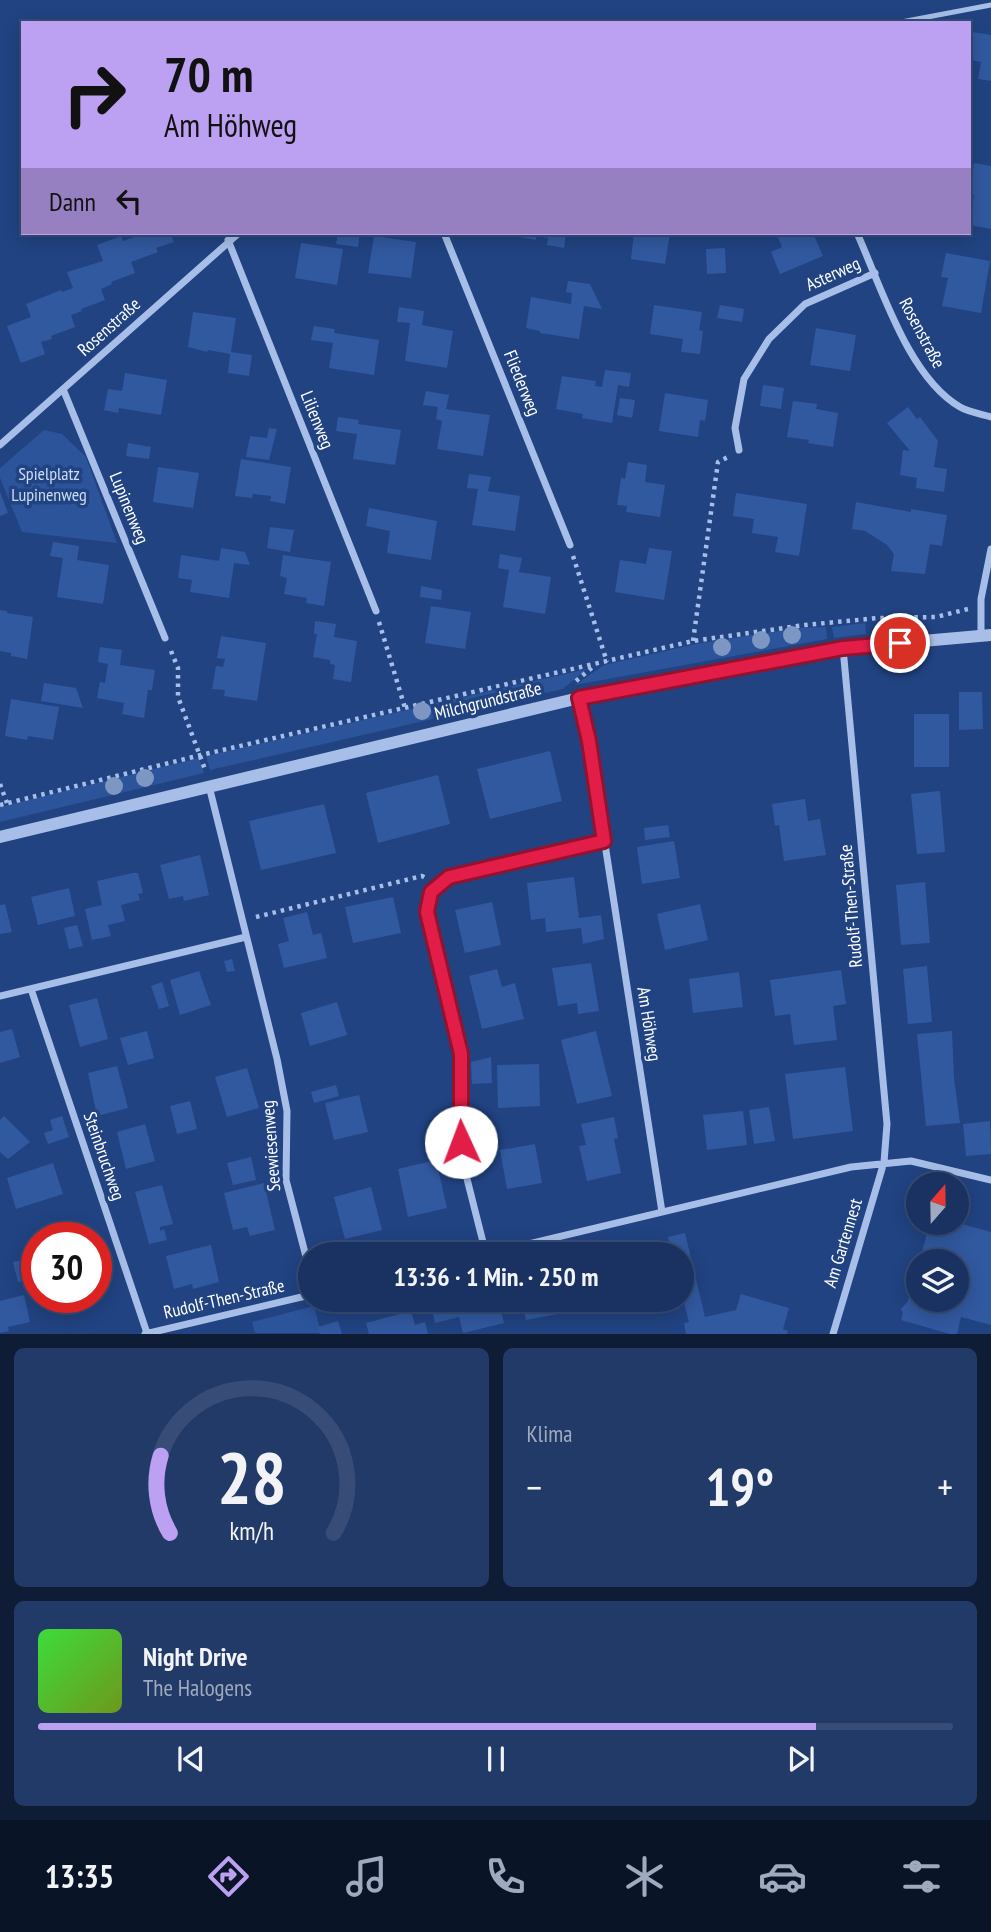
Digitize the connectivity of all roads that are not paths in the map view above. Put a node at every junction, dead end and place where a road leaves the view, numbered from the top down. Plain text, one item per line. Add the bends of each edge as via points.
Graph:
1 (991, 5) edge
2 (907, 21) edge
3 (236, 235) edge
4 (445, 235) edge
5 (858, 235) edge
6 (228, 240) junction
7 (875, 273) junction
8 (63, 390) junction
9 (991, 417) edge
10 (0, 445) edge
11 (738, 450) road end
12 (570, 545) road end
13 (991, 549) edge
14 (376, 611) road end
15 (986, 636) edge
16 (165, 638) road end
17 (843, 648) junction
18 (579, 698) junction
19 (209, 786) junction
20 (0, 837) edge
21 (604, 841) junction
22 (246, 937) junction
23 (31, 989) junction
24 (0, 996) edge
25 (884, 1162) junction
26 (991, 1180) edge
27 (662, 1212) junction
28 (302, 1242) edge
29 (481, 1242) edge
30 (535, 1242) edge
31 (298, 1298) edge
32 (146, 1333) edge
33 (833, 1334) edge

1 - 2 lane
3 - 6 street, Rosenstraße
4 - 12 street, Fliederweg
5 - 7 street, Rosenstraße
6 - 8 street, Rosenstraße
6 - 14 street, Lilienweg
7 - 9 street, Rosenstraße via 904,341 927,379 961,408
7 - 11 street, Asterweg via 805,304 769,339 744,379 735,428
8 - 10 street, Rosenstraße
8 - 16 street, Lupinenweg
13 - 15 street via 981,606
15 - 17 street, Milchgrundstraße
17 - 18 street, Milchgrundstraße
17 - 25 street, Rudolf-Then-Straße via 887,1124
18 - 19 street, Milchgrundstraße
18 - 21 street, Am Höhweg
19 - 20 street, Milchgrundstraße
19 - 22 street, Seewiesenweg
21 - 27 street, Am Höhweg
21 - 29 street via 449,877 431,892 427,912 461,1054 463,1163
22 - 23 street
22 - 28 street, Seewiesenweg via 287,1111 286,1181
23 - 24 street
23 - 32 street, Steinbruchweg
25 - 26 street via 911,1161
25 - 27 street
25 - 33 street, Am Gartennest
27 - 30 street
31 - 32 street, Rudolf-Then-Straße

